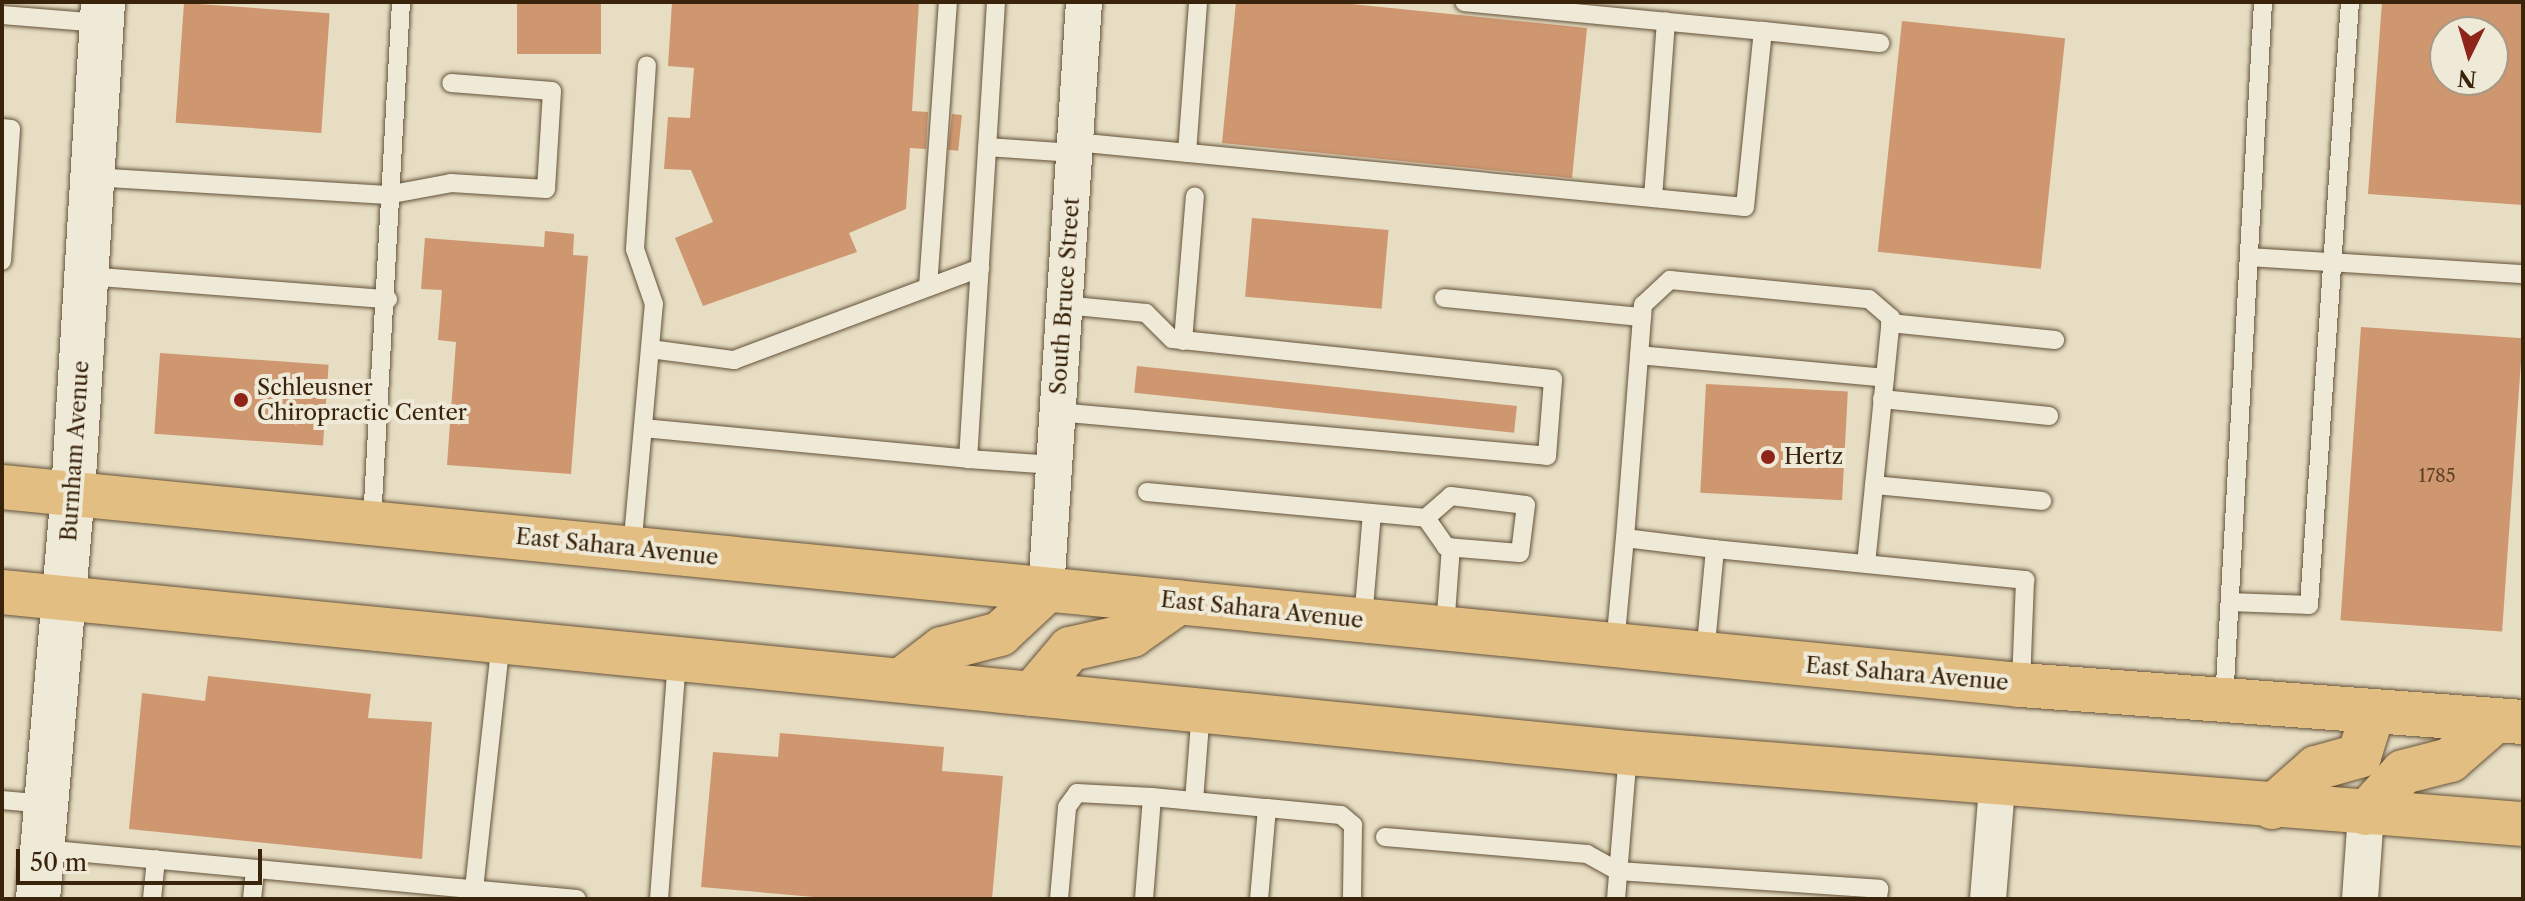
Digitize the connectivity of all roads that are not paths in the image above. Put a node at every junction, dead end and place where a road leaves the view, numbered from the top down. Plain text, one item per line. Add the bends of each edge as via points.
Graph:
1 (401, 2) edge
2 (948, 2) edge
3 (996, 2) edge
4 (1084, 2) edge
5 (1198, 2) edge
6 (1464, 2) edge
7 (2263, 2) edge
8 (2350, 2) edge
9 (24, 10) edge
10 (102, 13) edge
11 (2, 15) edge
12 (1666, 21) junction
13 (1763, 31) junction
14 (1880, 43) dead end
15 (647, 65) dead end
16 (451, 83) dead end
17 (2, 128) edge
18 (987, 147) junction
19 (1075, 148) junction
20 (1187, 153) junction
21 (92, 177) junction
22 (387, 195) junction
23 (1195, 196) dead end
24 (1653, 198) junction
25 (2249, 257) junction
26 (2, 261) edge
27 (2332, 263) junction
28 (980, 268) junction
29 (2523, 274) edge
30 (86, 276) junction
31 (928, 287) junction
32 (1444, 298) dead end
33 (388, 299) junction
34 (1065, 305) junction
35 (1642, 317) junction
36 (1890, 323) junction
37 (2055, 340) dead end
38 (1183, 341) junction
39 (650, 349) junction
40 (1639, 355) junction
41 (1885, 378) junction
42 (1882, 399) junction
43 (1057, 412) junction
44 (2049, 416) dead end
45 (643, 428) junction
46 (968, 459) junction
47 (1054, 465) junction
48 (1874, 485) junction
49 (2, 487) edge
50 (1147, 492) dead end
51 (73, 493) junction
52 (2042, 501) dead end
53 (1372, 513) junction
54 (1426, 518) junction
55 (372, 521) junction
56 (1625, 538) junction
57 (1451, 547) junction
58 (632, 549) junction
59 (1715, 549) junction
60 (1866, 564) junction
61 (1046, 591) junction
62 (2, 592) edge
63 (65, 597) junction
64 (1179, 602) junction
65 (2231, 602) junction
66 (1363, 620) junction
67 (1445, 629) junction
68 (501, 640) junction
69 (1615, 645) junction
70 (1705, 655) junction
71 (677, 658) junction
72 (903, 679) junction
73 (2021, 685) junction
74 (1032, 694) junction
75 (2224, 702) junction
76 (1201, 710) junction
77 (2373, 712) junction
78 (2509, 722) edge
79 (1628, 753) junction
80 (1997, 786) junction
81 (1152, 797) junction
82 (2, 800) edge
83 (1194, 801) junction
84 (46, 804) junction
85 (2272, 807) junction
86 (1267, 808) junction
87 (2366, 813) junction
88 (2523, 824) edge
89 (1385, 837) dead end
90 (43, 849) junction
91 (156, 859) junction
92 (255, 869) junction
93 (1618, 871) junction
94 (474, 889) junction
95 (38, 899) edge
96 (152, 899) edge
97 (252, 899) edge
98 (577, 899) edge
99 (659, 899) edge
100 (1059, 899) edge
101 (1144, 899) edge
102 (1259, 899) edge
103 (1352, 899) edge
104 (1616, 899) edge
105 (1878, 899) edge
106 (1988, 899) edge
107 (2360, 899) edge

1 - 22 lane
2 - 31 lane
3 - 18 lane
4 - 19 street, South Bruce Street
5 - 20 lane
6 - 12 lane
7 - 25 lane
8 - 27 lane
9 - 10 lane
9 - 11 lane
10 - 21 street, Burnham Avenue
12 - 13 lane
12 - 24 lane
13 - 14 lane
13 - 24 lane via 1745,207
15 - 39 lane via 635,249 654,304
16 - 22 lane via 552,91 546,189 451,183
17 - 26 lane via 11,129
18 - 19 lane
18 - 28 lane
19 - 20 lane
19 - 34 street, South Bruce Street
20 - 24 lane
21 - 22 lane
21 - 30 street, Burnham Avenue
22 - 33 lane
23 - 38 lane
25 - 27 lane
25 - 65 lane
27 - 29 lane
27 - 65 lane via 2309,605
28 - 31 lane
28 - 46 lane
30 - 33 lane
30 - 51 street, Burnham Avenue
31 - 39 lane via 734,360
32 - 35 lane
33 - 55 lane
34 - 38 lane via 1146,313
34 - 43 street, South Bruce Street
35 - 36 lane via 1643,305 1670,280 1869,299
35 - 40 lane
36 - 37 lane
36 - 41 lane
38 - 43 lane via 1553,379 1547,456
39 - 45 lane
40 - 41 lane
40 - 56 lane
41 - 42 lane
42 - 44 lane
42 - 48 lane
43 - 47 street, South Bruce Street
45 - 46 lane
45 - 58 lane
46 - 47 lane
47 - 61 street, South Bruce Street
48 - 52 lane
48 - 60 lane
49 - 51 main road, East Sahara Avenue
50 - 53 lane
51 - 55 main road, East Sahara Avenue
51 - 63 street, Burnham Avenue
53 - 54 lane
53 - 66 lane
54 - 57 lane
54 - 57 lane via 1451,496 1526,505 1520,553
55 - 58 main road, East Sahara Avenue
56 - 59 lane
56 - 69 lane
57 - 67 lane
58 - 61 main road, East Sahara Avenue
59 - 60 lane
59 - 70 lane
60 - 73 lane via 2025,580
61 - 64 main road, East Sahara Avenue
61 - 72 main road via 1000,634 942,649
62 - 63 main road
63 - 68 main road
63 - 84 street, Burnham Avenue
64 - 66 main road, East Sahara Avenue
64 - 74 main road via 1132,635 1070,649
65 - 75 lane
66 - 67 main road, East Sahara Avenue
67 - 69 main road, East Sahara Avenue
68 - 71 main road
68 - 94 lane
69 - 70 main road, East Sahara Avenue
70 - 73 main road, East Sahara Avenue
71 - 72 main road
71 - 99 lane
72 - 74 main road
73 - 75 main road, East Sahara Avenue
74 - 76 main road
75 - 77 main road, East Sahara Avenue
76 - 79 main road
76 - 83 lane
77 - 78 main road, East Sahara Avenue
77 - 85 main road via 2359,756 2316,768
78 - 87 main road via 2450,760 2403,772
79 - 80 main road
79 - 93 lane
80 - 85 main road
80 - 106 street
81 - 83 lane
81 - 100 lane via 1077,793 1067,807
81 - 101 lane
82 - 84 lane
83 - 86 lane
84 - 90 street, Burnham Avenue
85 - 87 main road
86 - 102 lane
86 - 103 lane via 1341,815 1353,825
87 - 88 main road
87 - 107 street
89 - 93 lane via 1587,854
90 - 91 lane
90 - 95 street, Burnham Avenue
91 - 92 lane
91 - 96 lane
92 - 94 lane
92 - 97 lane
93 - 104 lane
93 - 105 lane via 1879,889
94 - 98 lane

